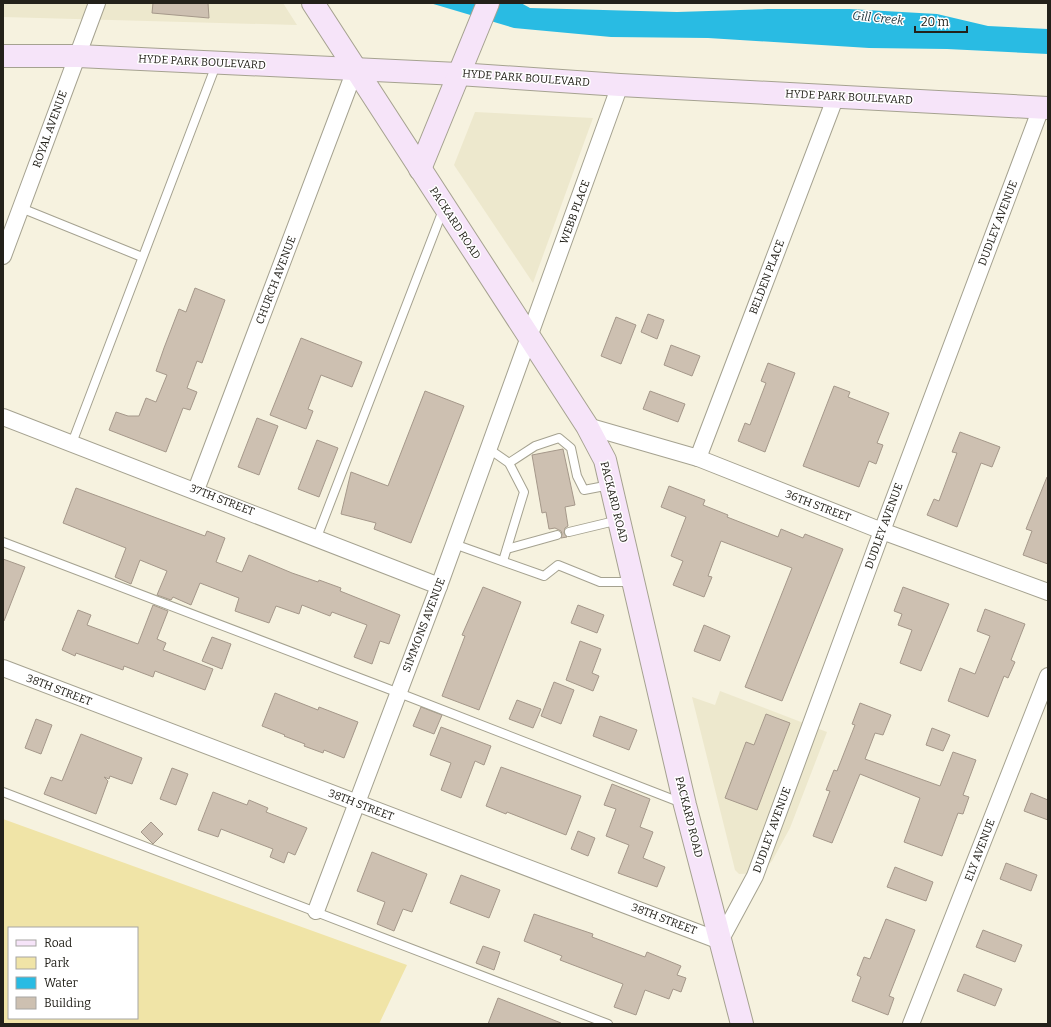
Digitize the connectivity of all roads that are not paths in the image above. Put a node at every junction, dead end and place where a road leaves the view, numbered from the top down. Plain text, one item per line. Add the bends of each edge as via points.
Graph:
1 (97, 3) edge
2 (313, 3) edge
3 (488, 3) edge
4 (3, 56) edge
5 (78, 56) junction
6 (216, 63) junction
7 (355, 70) junction
8 (458, 74) junction
9 (620, 85) junction
10 (836, 96) junction
11 (1045, 108) edge
12 (420, 169) junction
13 (444, 207) junction
14 (21, 208) junction
15 (3, 256) edge
16 (142, 257) junction
17 (530, 339) junction
18 (3, 417) edge
19 (587, 426) junction
20 (72, 443) junction
21 (489, 449) junction
22 (698, 458) junction
23 (509, 463) junction
24 (611, 485) junction
25 (196, 490) junction
26 (619, 520) junction
27 (882, 531) junction
28 (569, 532) dead end
29 (557, 536) dead end
30 (317, 538) junction
31 (3, 542) edge
32 (454, 544) junction
33 (507, 549) junction
34 (503, 561) junction
35 (633, 582) junction
36 (439, 586) junction
37 (1048, 592) edge
38 (3, 668) edge
39 (1048, 676) edge
40 (398, 693) junction
41 (3, 792) edge
42 (357, 804) junction
43 (685, 805) junction
44 (316, 911) junction
45 (720, 940) junction
46 (608, 1024) edge
47 (742, 1024) edge
48 (911, 1024) edge

1 - 5 street, ROYAL AVENUE
2 - 7 street, PACKARD ROAD
3 - 8 street
4 - 5 street, HYDE PARK BOULEVARD
5 - 6 street, HYDE PARK BOULEVARD
5 - 14 street, ROYAL AVENUE
6 - 7 street, HYDE PARK BOULEVARD
6 - 16 lane
7 - 8 street, HYDE PARK BOULEVARD
7 - 12 street, PACKARD ROAD
7 - 25 street, CHURCH AVENUE
8 - 9 street, HYDE PARK BOULEVARD
8 - 12 street
9 - 10 street, HYDE PARK BOULEVARD
9 - 17 street, WEBB PLACE
10 - 11 street, HYDE PARK BOULEVARD
10 - 22 street, BELDEN PLACE
11 - 27 street, DUDLEY AVENUE
12 - 13 street, PACKARD ROAD
13 - 17 street, PACKARD ROAD
13 - 30 lane
14 - 15 street, ROYAL AVENUE
14 - 16 lane
16 - 20 lane
17 - 19 street, PACKARD ROAD
17 - 21 street, SIMMONS AVENUE
18 - 20 street, 37TH STREET
19 - 22 street, 36TH STREET
19 - 24 street, PACKARD ROAD via 605,460
20 - 25 street, 37TH STREET
21 - 23 lane
21 - 32 street, SIMMONS AVENUE
22 - 27 street, 36TH STREET
23 - 24 lane via 535,446 560,438 571,448 577,476 584,490
23 - 33 lane via 524,492
24 - 26 street, PACKARD ROAD
25 - 30 street, 37TH STREET
26 - 28 lane
26 - 35 street, PACKARD ROAD
27 - 37 street, 36TH STREET
27 - 45 street, DUDLEY AVENUE via 755,876
29 - 33 lane
30 - 36 street, 37TH STREET
31 - 40 lane
32 - 34 lane
32 - 36 street, SIMMONS AVENUE
33 - 34 lane
34 - 35 lane via 544,576 558,565 600,582
35 - 43 street, PACKARD ROAD
36 - 40 street, SIMMONS AVENUE
38 - 42 street, 38TH STREET
39 - 48 street, ELY AVENUE
40 - 42 street, SIMMONS AVENUE
40 - 43 lane
41 - 44 lane
42 - 44 street, SIMMONS AVENUE
42 - 45 street, 38TH STREET
43 - 45 street, PACKARD ROAD
44 - 46 lane
45 - 47 street, PACKARD ROAD

